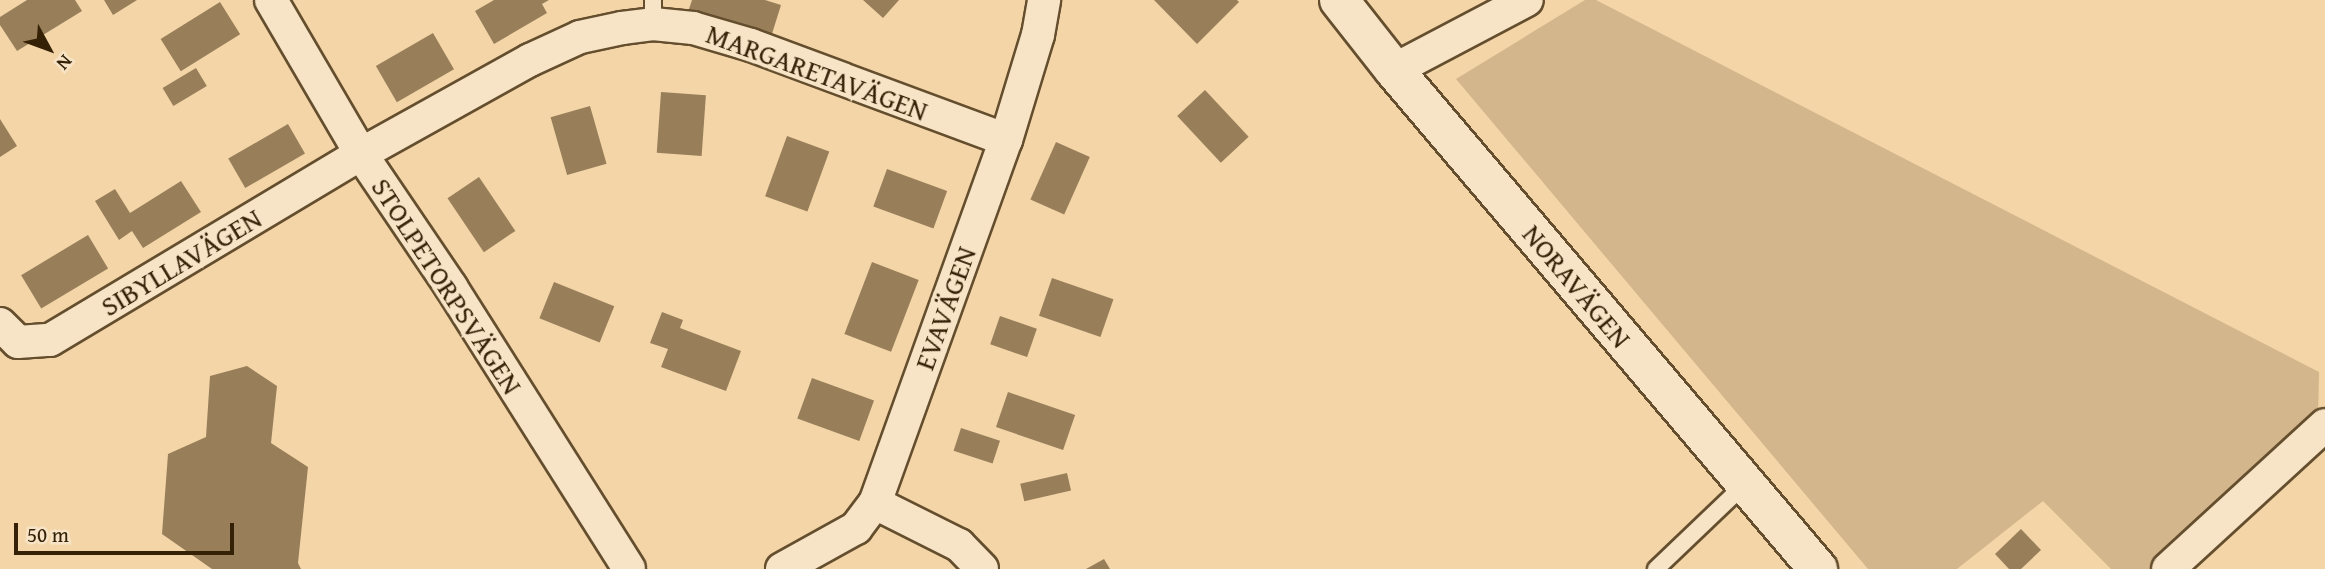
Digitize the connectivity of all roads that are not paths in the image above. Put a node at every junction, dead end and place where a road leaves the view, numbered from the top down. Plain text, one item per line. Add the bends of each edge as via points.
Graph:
1 (271, 0) edge
2 (1044, 0) edge
3 (1339, 0) edge
4 (1527, 0) edge
5 (653, 12) edge
6 (1394, 70) junction
7 (1006, 140) junction
8 (360, 154) junction
9 (0, 324) edge
10 (2325, 425) edge
11 (1744, 485) junction
12 (875, 503) junction
13 (629, 569) edge
14 (782, 569) edge
15 (982, 569) edge
16 (1656, 569) edge
17 (1818, 569) edge
18 (2168, 569) edge

1 - 8 street, STOLPETORPSVÄGEN
2 - 7 street, EVAVÄGEN
3 - 6 street, NORAVÄGEN
4 - 6 street
5 - 7 street, MARGARETAVÄGEN
5 - 8 street, MARGARETAVÄGEN via 530,60
6 - 11 street, NORAVÄGEN
7 - 12 street, EVAVÄGEN
8 - 9 street, SIBYLLAVÄGEN via 50,340 18,342
8 - 13 street, STOLPETORPSVÄGEN
10 - 18 street
11 - 16 lane
11 - 17 street, NORAVÄGEN
12 - 14 street, EVAVÄGEN via 856,528
12 - 15 street via 959,545

